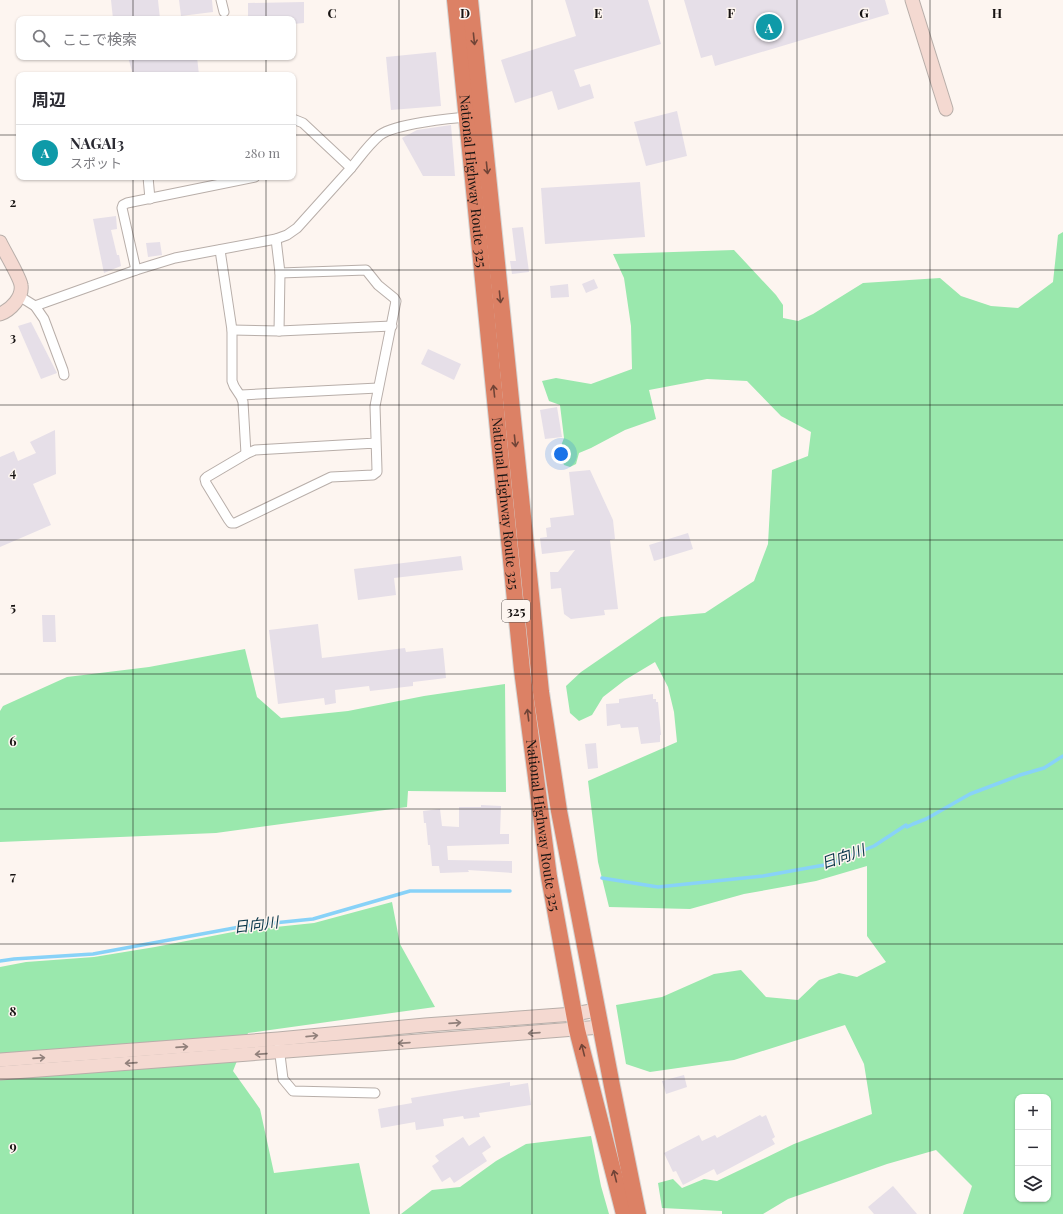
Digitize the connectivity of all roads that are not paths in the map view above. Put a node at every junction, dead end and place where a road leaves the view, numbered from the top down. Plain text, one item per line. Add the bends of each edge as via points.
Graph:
1 (221, 0) edge
2 (455, 0) edge
3 (470, 0) edge
4 (912, 0) edge
5 (224, 12) dead end
6 (946, 109) dead end
7 (474, 116) junction
8 (296, 120) edge
9 (351, 168) junction
10 (148, 180) edge
11 (241, 180) edge
12 (150, 199) junction
13 (276, 239) junction
14 (0, 242) edge
15 (220, 250) junction
16 (136, 270) junction
17 (280, 273) junction
18 (19, 296) junction
19 (35, 306) junction
20 (0, 314) edge
21 (392, 326) junction
22 (232, 330) junction
23 (279, 331) junction
24 (64, 375) dead end
25 (378, 388) junction
26 (241, 394) junction
27 (376, 443) junction
28 (246, 454) junction
29 (597, 1010) junction
30 (574, 1014) junction
31 (601, 1027) junction
32 (577, 1030) junction
33 (279, 1046) junction
34 (0, 1060) edge
35 (0, 1073) edge
36 (375, 1094) dead end
37 (624, 1214) edge
38 (638, 1214) edge

1 - 5 street
2 - 7 highway, National Highway Route 325 / 325
3 -> 7 highway, National Highway Route 325 / 325
4 - 6 street
7 - 9 street via 388,130 373,142
7 -> 29 highway, National Highway Route 325 / 325 via 541,692 559,811
30 -> 7 highway, National Highway Route 325 / 325 via 549,877 522,670
8 - 9 street via 303,122
9 - 13 street via 296,228
10 - 12 street
11 - 12 street
12 - 16 street via 127,203 122,208
13 - 15 street
13 - 17 street
14 - 18 street via 21,285
15 - 16 street via 175,258
15 - 22 street
16 - 19 street
17 - 21 street via 366,270 396,301
17 - 23 street
18 - 19 street
18 - 20 street via 15,304
19 - 24 street via 44,319
21 - 23 street
21 - 25 street
22 - 23 street
22 - 26 street via 232,381 234,388
25 - 26 street
25 - 27 street via 375,406
26 - 28 street
27 - 28 street via 258,449
27 - 28 street via 376,474 332,478 231,523 205,479
29 - 30 street
29 - 31 highway, National Highway Route 325 / 325
30 - 32 highway, National Highway Route 325 / 325
33 -> 30 street via 425,1025
31 - 32 street
31 - 38 highway, National Highway Route 325 / 325
32 -> 33 street
37 -> 32 highway, National Highway Route 325 / 325
34 -> 33 street
33 -> 35 street
33 - 36 street via 283,1079 292,1091

